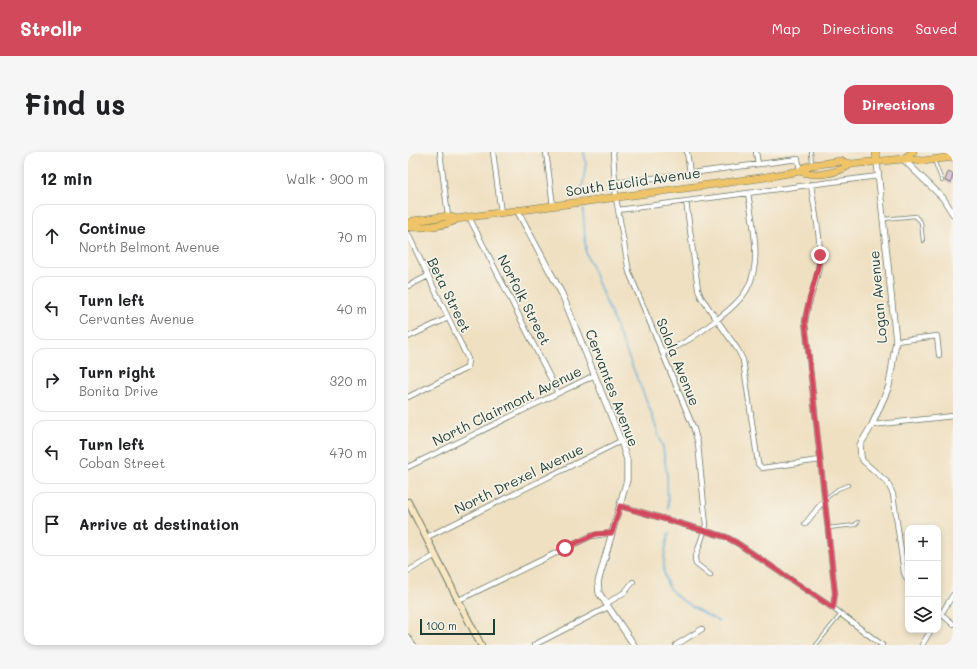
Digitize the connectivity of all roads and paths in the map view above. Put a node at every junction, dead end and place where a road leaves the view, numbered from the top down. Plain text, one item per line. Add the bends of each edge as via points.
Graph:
1 (440, 152) edge
2 (493, 152) edge
3 (546, 152) edge
4 (613, 152) edge
5 (687, 152) edge
6 (756, 152) edge
7 (810, 152) edge
8 (876, 152) edge
9 (896, 152) edge
10 (913, 152) edge
11 (953, 157) edge
12 (903, 159) junction
13 (934, 159) junction
14 (877, 162) junction
15 (758, 164) junction
16 (851, 164) junction
17 (812, 165) junction
18 (800, 171) junction
19 (690, 173) junction
20 (878, 176) junction
21 (942, 181) dead end
22 (615, 183) junction
23 (810, 184) junction
24 (748, 193) junction
25 (616, 198) junction
26 (686, 201) junction
27 (553, 206) junction
28 (517, 210) junction
29 (618, 210) junction
30 (501, 213) junction
31 (953, 214) edge
32 (448, 216) junction
33 (469, 217) junction
34 (457, 219) junction
35 (883, 219) junction
36 (408, 226) edge
37 (408, 234) edge
38 (923, 241) dead end
39 (428, 276) junction
40 (408, 286) edge
41 (448, 318) junction
42 (716, 320) junction
43 (408, 337) edge
44 (896, 341) junction
45 (663, 353) junction
46 (939, 355) dead end
47 (595, 375) junction
48 (558, 393) junction
49 (408, 397) edge
50 (953, 416) edge
51 (872, 425) junction
52 (621, 441) junction
53 (861, 456) joint
54 (820, 460) junction
55 (408, 467) edge
56 (848, 486) dead end
57 (825, 499) junction
58 (408, 502) edge
59 (620, 506) junction
60 (858, 522) dead end
61 (805, 524) dead end
62 (828, 528) junction
63 (705, 532) junction
64 (612, 533) junction
65 (427, 537) junction
66 (436, 555) junction
67 (408, 571) edge
68 (905, 574) edge
69 (710, 575) dead end
70 (633, 582) dead end
71 (953, 594) edge
72 (459, 600) junction
73 (607, 605) junction
74 (833, 608) junction
75 (941, 612) edge
76 (841, 614) junction
77 (941, 614) edge
78 (953, 624) edge
79 (702, 629) dead end
80 (929, 633) edge
81 (409, 639) edge
82 (413, 645) edge
83 (481, 645) edge
84 (534, 645) edge
85 (634, 645) edge
86 (676, 645) edge
87 (816, 645) edge
88 (882, 645) edge
89 (922, 645) edge

1 - 32 street
2 - 30 street
3 - 27 street
4 - 22 street, Solola Avenue
5 - 19 street
6 - 15 street
7 - 17 lane
8 - 14 main road, Logan Avenue
9 - 12 main road
10 - 12 main road, South Euclid Avenue
11 - 13 main road, South Euclid Avenue
12 - 13 main road, South Euclid Avenue
12 - 14 main road, South Euclid Avenue
12 - 31 street via 944,198
13 - 21 lane
14 - 16 main road, South Euclid Avenue
14 - 20 street, Logan Avenue
15 - 18 street via 798,159
15 - 19 street
16 - 17 main road, South Euclid Avenue via 841,161
16 - 18 main road, South Euclid Avenue via 843,170 809,175
17 - 18 main road, South Euclid Avenue
18 - 25 main road, South Euclid Avenue
19 - 22 street
20 - 23 street
20 - 35 street, Logan Avenue
22 - 25 street, Solola Avenue
23 - 24 street
23 - 54 street via 820,255 817,275 806,308 805,322
24 - 26 street
24 - 42 street via 755,243 754,266 750,281 739,300
25 - 27 main road, South Euclid Avenue
25 - 29 street, Solola Avenue
26 - 29 street
26 - 42 street via 698,289
27 - 28 main road, South Euclid Avenue
28 - 30 main road, South Euclid Avenue
28 - 47 street, Cervantes Avenue via 562,294
29 - 45 street, Solola Avenue via 629,272
30 - 33 main road, South Euclid Avenue
32 - 34 main road
32 - 36 main road via 412,222
33 - 34 main road, South Euclid Avenue
33 - 48 street, Norfolk Street
34 - 36 main road, South Euclid Avenue via 453,222 416,228
35 - 38 lane via 915,216 921,222
35 - 44 street, Logan Avenue
37 - 39 street, Beta Street
39 - 40 street
39 - 41 street, Beta Street
41 - 43 street
41 - 49 street, Beta Street via 468,359 467,368
42 - 45 street via 685,343
42 - 54 street via 743,360 758,464 762,468
44 - 46 street via 937,336
44 - 51 street, Logan Avenue via 889,386
45 - 63 street, Solola Avenue via 695,434
47 - 48 street, North Clairmont Avenue
47 - 52 street, Cervantes Avenue
48 - 55 street, North Clairmont Avenue
50 - 51 street
51 - 53 street, Logan Avenue via 860,445
52 - 59 street, Cervantes Avenue via 628,471
52 - 65 street, North Drexel Avenue
53 - 68 street via 863,461 887,482 894,494
54 - 57 street
56 - 57 lane via 838,489
57 - 61 street
57 - 62 street
58 - 65 main road
59 - 63 street
59 - 64 street, Cervantes Avenue
60 - 62 lane via 855,525
62 - 74 street via 835,593
63 - 69 street, Solola Avenue via 695,559 696,564
63 - 74 street via 726,537 737,543
64 - 72 street via 591,536
64 - 73 street, Cervantes Avenue via 598,582 599,593
65 - 66 main road
66 - 67 street
66 - 72 main road
70 - 73 street via 626,592
71 - 75 street
72 - 83 main road
73 - 84 street
73 - 85 street, Cervantes Avenue
74 - 76 street
76 - 87 lane
76 - 88 street
77 - 78 street
79 - 86 street
80 - 89 street
81 - 82 street

